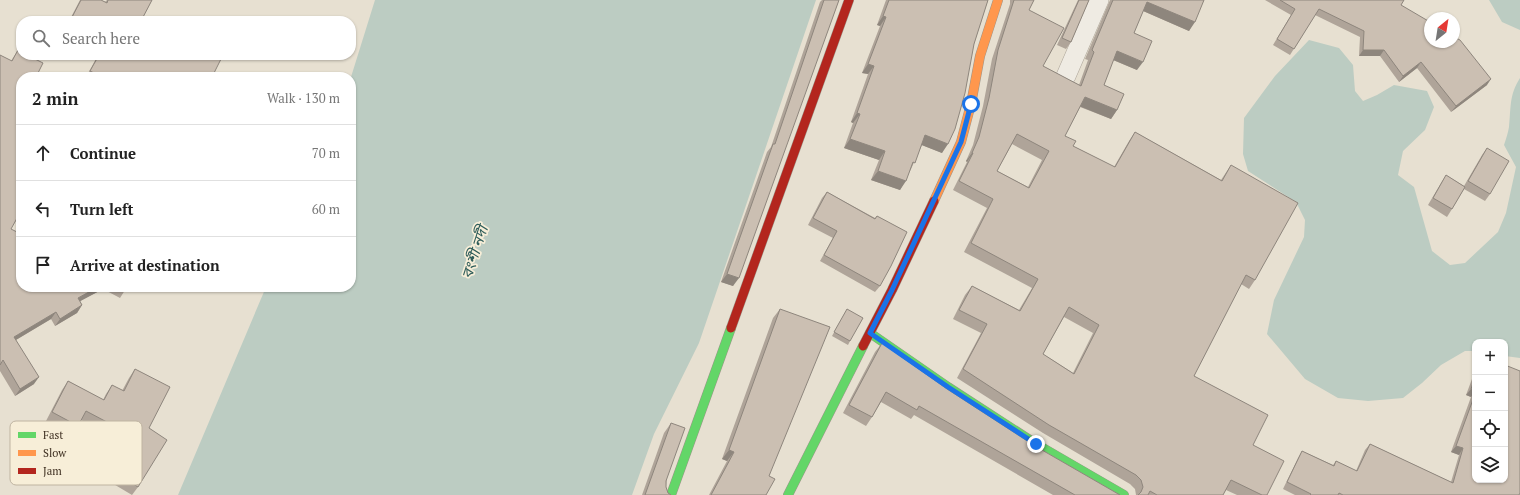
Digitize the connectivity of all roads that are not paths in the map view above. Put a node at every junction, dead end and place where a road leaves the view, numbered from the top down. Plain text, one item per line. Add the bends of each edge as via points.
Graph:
1 (849, 0) edge
2 (998, 0) edge
3 (1099, 0) edge
4 (1066, 76) edge
5 (870, 333) junction
6 (671, 495) edge
7 (788, 495) edge
8 (1124, 495) edge

1 - 6 street
2 - 5 street via 980,56 961,142
3 - 4 street
5 - 7 street
5 - 8 street via 1036,444

